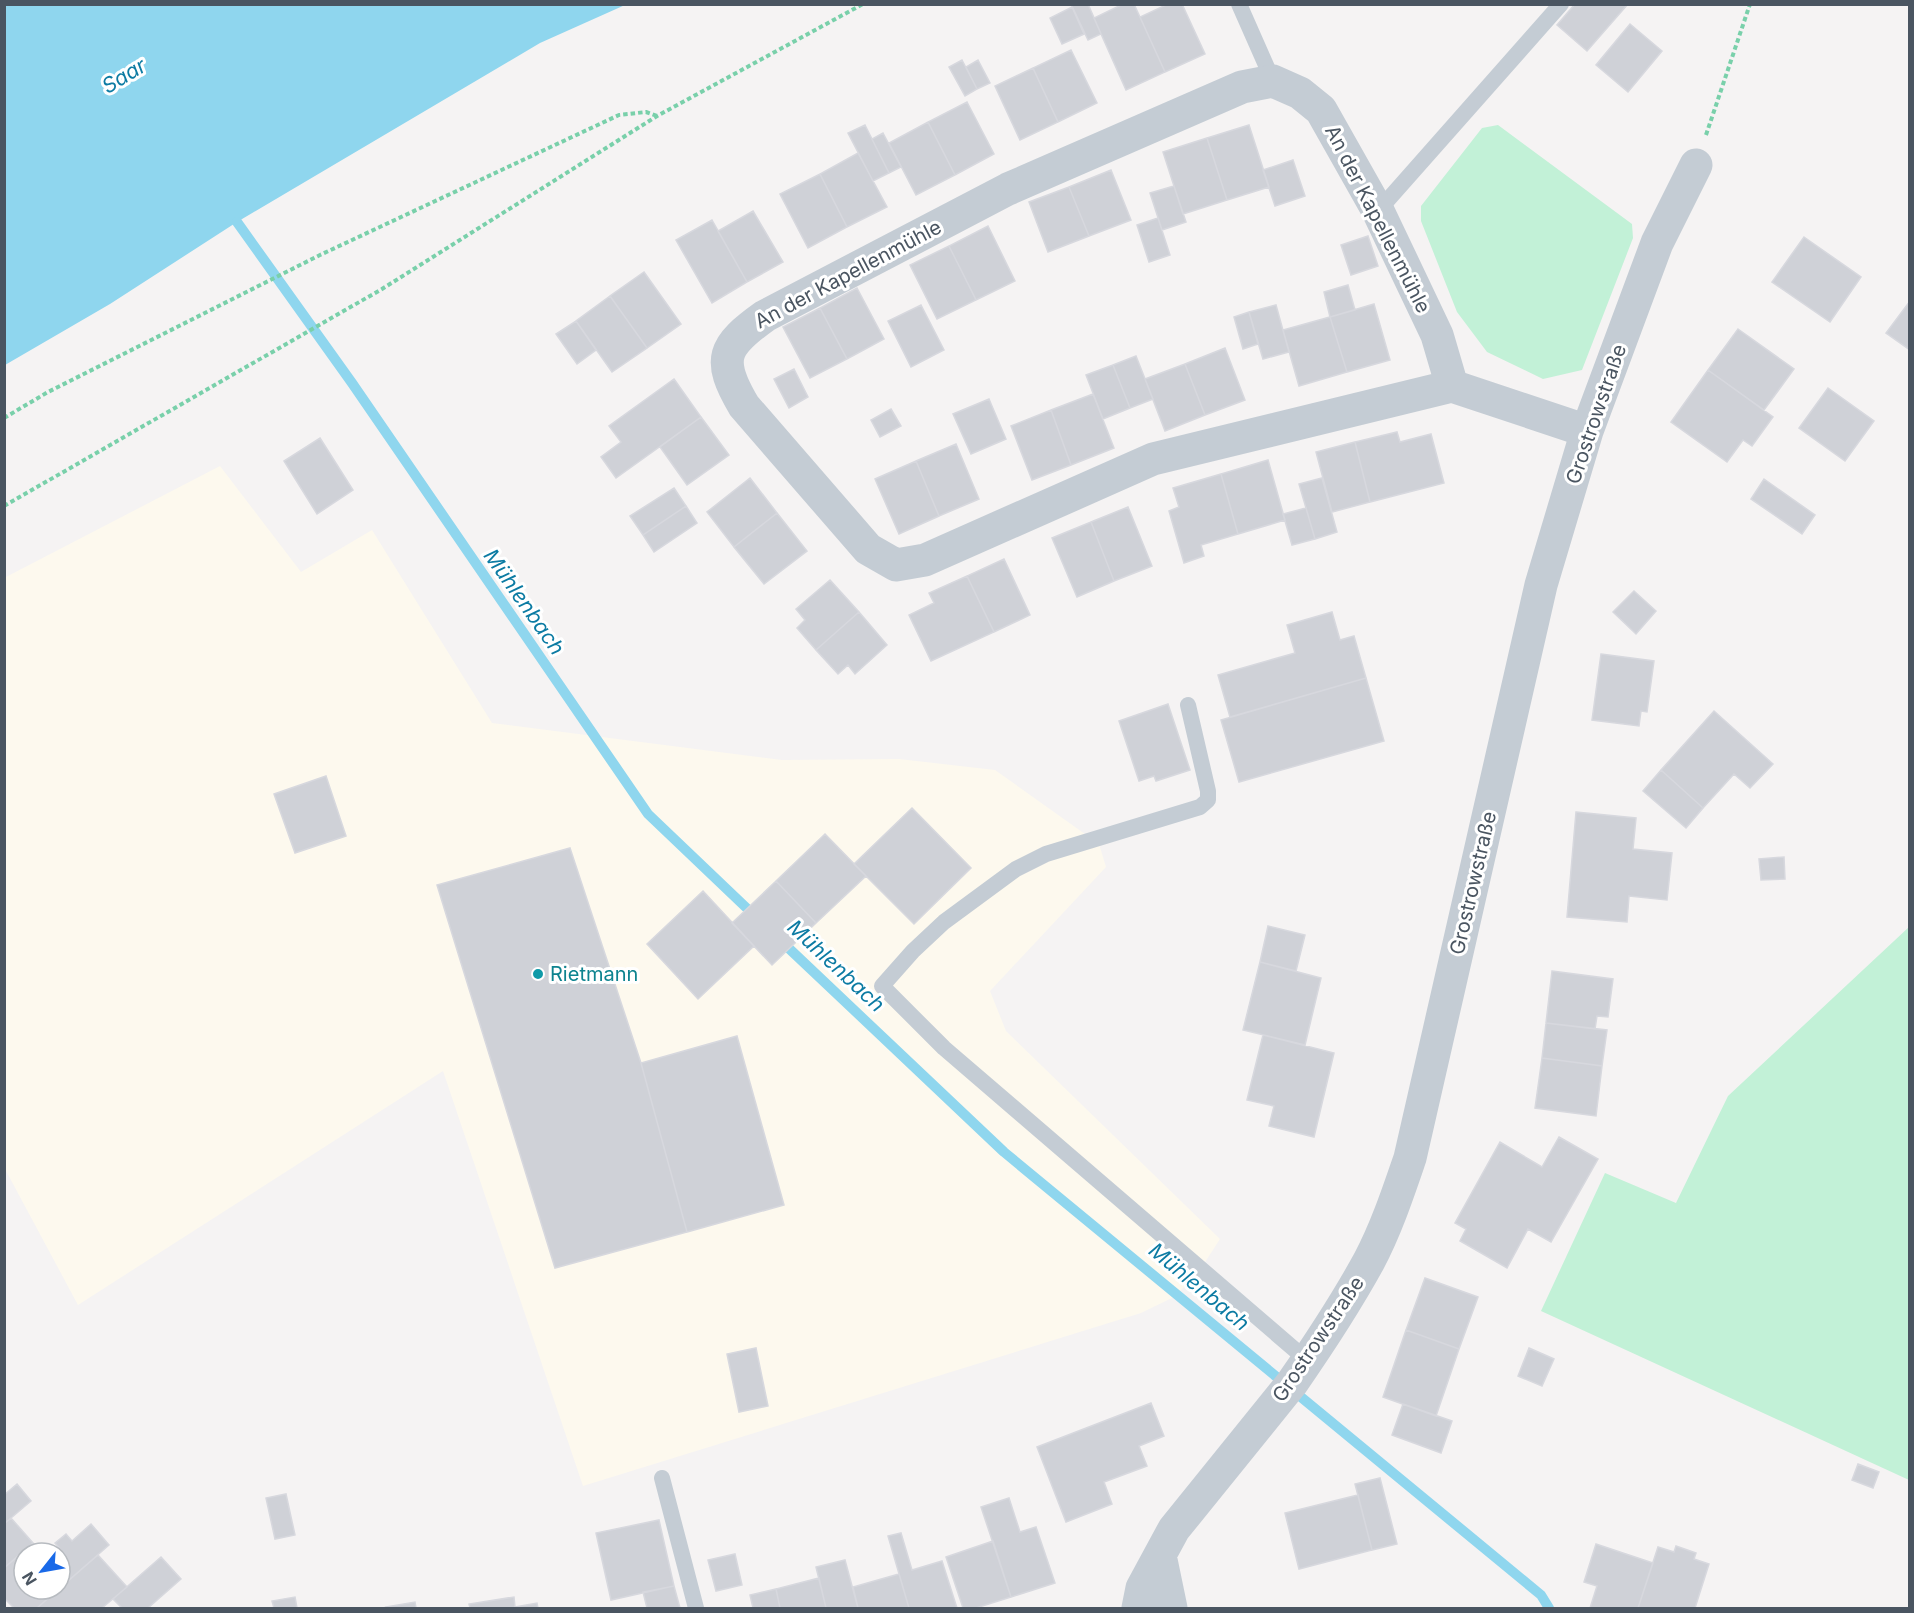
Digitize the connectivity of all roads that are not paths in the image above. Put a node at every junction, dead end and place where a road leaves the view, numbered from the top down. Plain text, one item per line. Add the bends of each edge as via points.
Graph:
1 (1239, 4) edge
2 (1562, 4) edge
3 (1273, 81) junction
4 (1696, 165) road end
5 (1378, 211) junction
6 (1452, 386) junction
7 (1587, 431) junction
8 (1188, 705) dead end
9 (1308, 1361) junction
10 (662, 1478) dead end
11 (1160, 1555) junction
12 (696, 1608) edge
13 (1138, 1608) edge
14 (1171, 1608) edge

1 - 3 lane
2 - 5 lane
3 - 5 street, An der Kapellenmühle via 1300,93 1321,110
3 - 6 street, An der Kapellenmühle via 1242,87 1008,189 765,316 739,335 727,353 729,382 744,406 867,549 896,565 926,560 1153,459
4 - 7 street, Grostrowstraße via 1657,243
5 - 6 street, An der Kapellenmühle via 1437,335
6 - 7 street
7 - 9 street, Grostrowstraße via 1541,585 1410,1158 1369,1260
8 - 9 lane via 1208,800 1200,807 1046,854 1016,869 944,922 882,986 944,1048
9 - 11 street, Grostrowstraße via 1174,1529
10 - 12 lane
11 - 13 street, Grostrowstraße via 1142,1588
11 - 14 street

